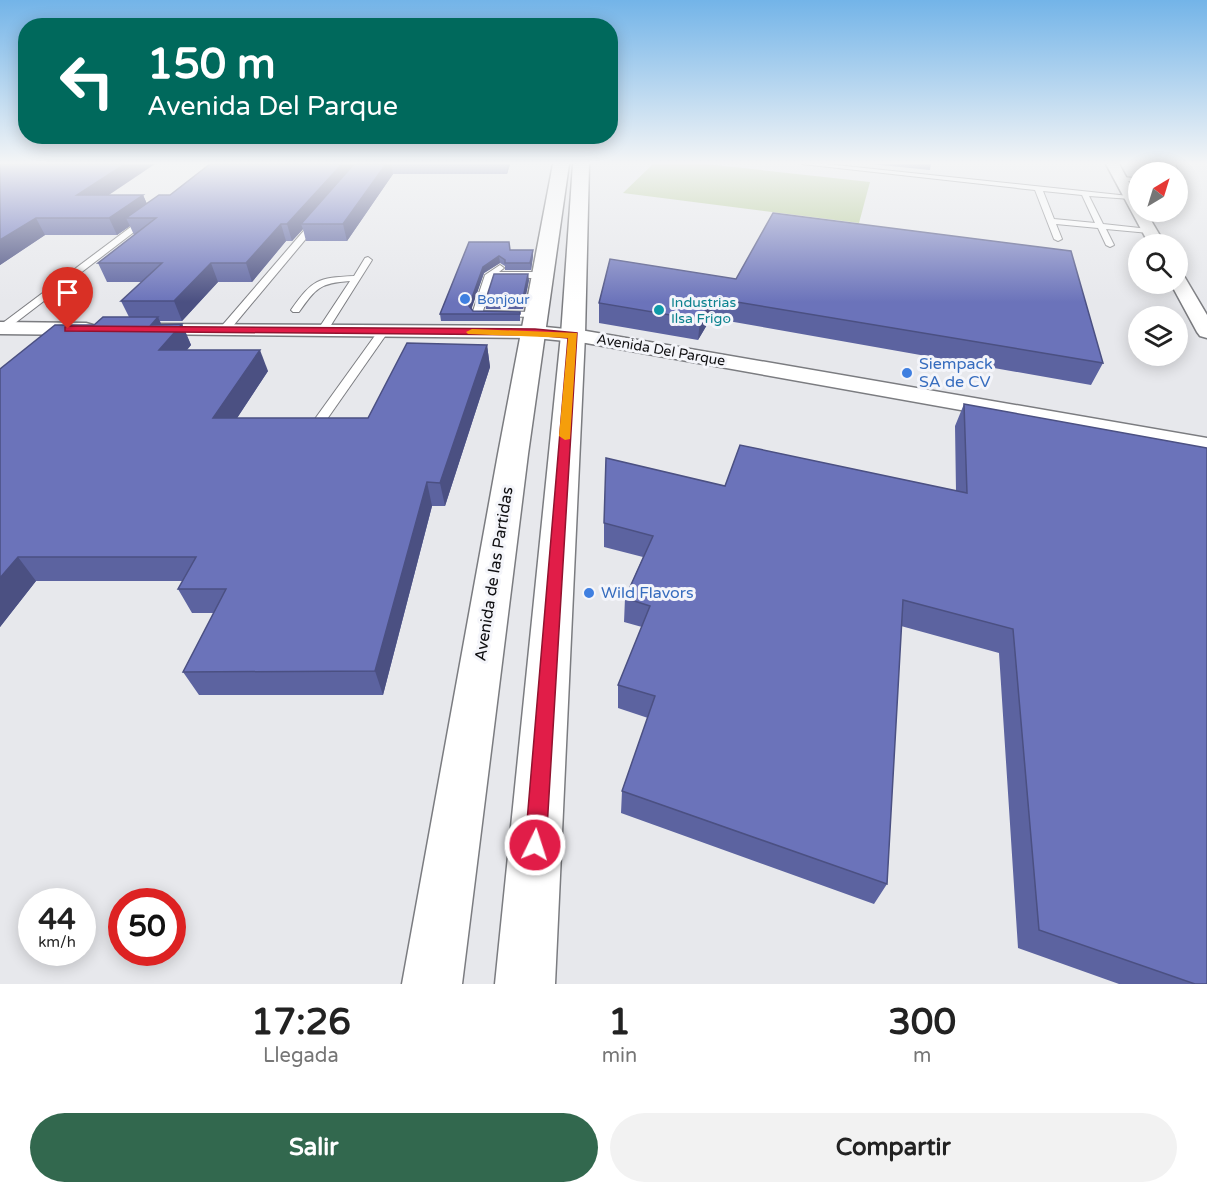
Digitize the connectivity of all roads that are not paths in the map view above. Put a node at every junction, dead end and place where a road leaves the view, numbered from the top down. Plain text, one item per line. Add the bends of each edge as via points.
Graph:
1 (550, 210) edge
2 (572, 210) edge
3 (1047, 210) edge
4 (1092, 210) edge
5 (323, 213) edge
6 (152, 216) edge
7 (1051, 221) junction
8 (1100, 226) junction
9 (1135, 234) edge
10 (1058, 239) dead end
11 (1110, 245) dead end
12 (368, 260) dead end
13 (500, 268) dead end
14 (489, 275) junction
15 (543, 275) junction
16 (356, 278) junction
17 (1186, 294) edge
18 (296, 310) dead end
19 (1, 328) edge
20 (548, 328) junction
21 (107, 329) edge
22 (130, 329) edge
23 (224, 330) junction
24 (322, 331) junction
25 (384, 332) junction
26 (1207, 332) edge
27 (321, 419) edge
28 (1207, 446) edge
29 (432, 984) edge
30 (525, 984) edge

1 - 15 main road, Avenida de las Partidas via 540,252
2 - 20 main road, Avenida de las Partidas
3 - 7 lane
4 - 8 lane
5 - 23 lane
6 - 19 lane
7 - 8 lane
7 - 10 lane
8 - 9 lane
8 - 11 lane
12 - 16 lane
13 - 14 lane
14 - 15 lane
14 - 20 lane via 477,314
15 - 20 main road, Avenida de las Partidas
16 - 18 lane via 321,281
16 - 24 lane
17 - 26 street
19 - 21 street
20 - 25 street, Avenida Del Parque
20 - 28 street, Avenida Del Parque
20 - 29 main road, Avenida de las Partidas via 513,454
20 - 30 main road, Avenida de las Partidas
22 - 23 street, Avenida Del Parque
23 - 24 street, Avenida Del Parque
24 - 25 street, Avenida Del Parque
25 - 27 lane

